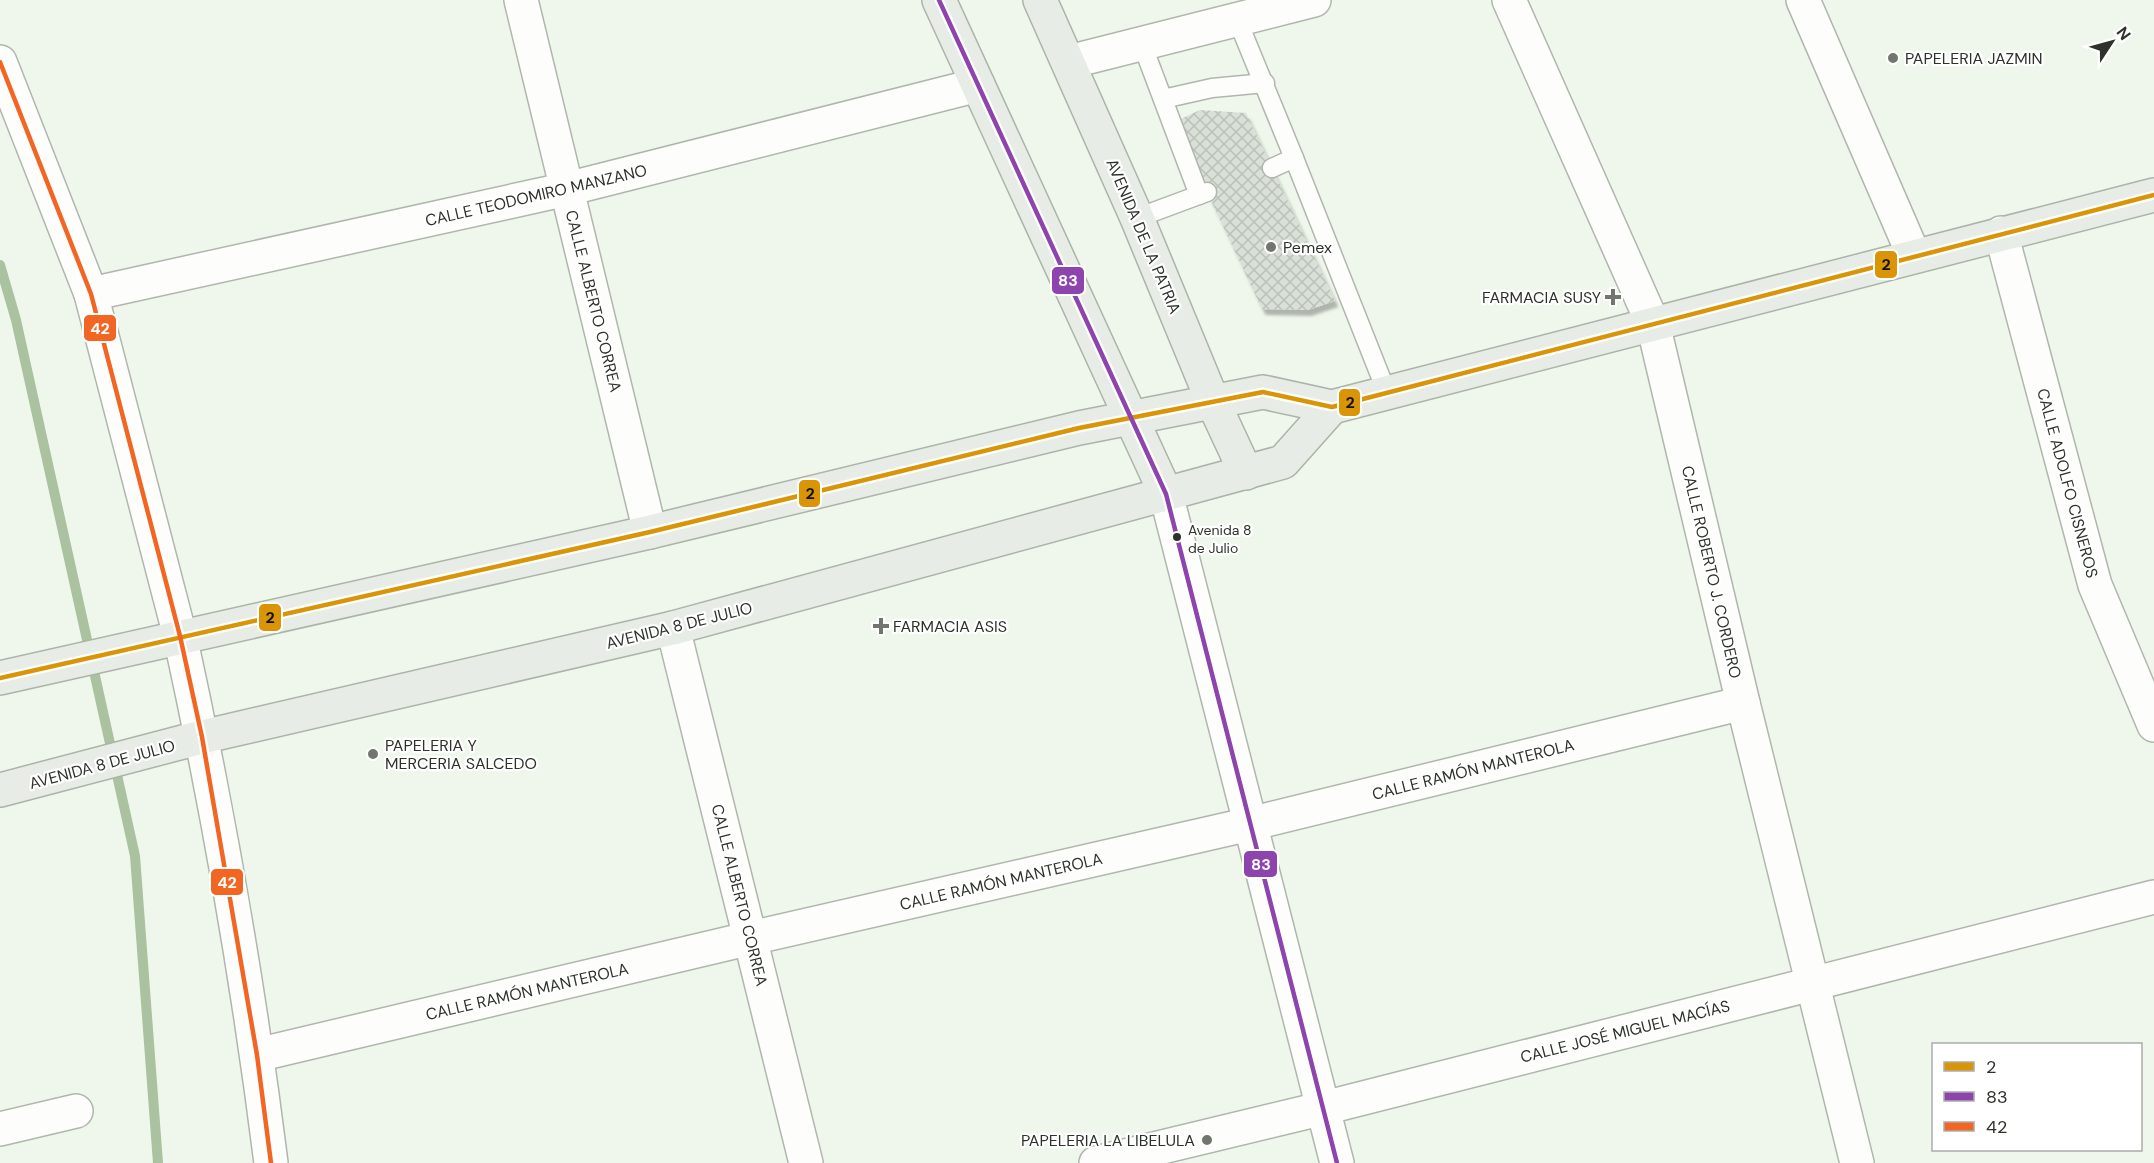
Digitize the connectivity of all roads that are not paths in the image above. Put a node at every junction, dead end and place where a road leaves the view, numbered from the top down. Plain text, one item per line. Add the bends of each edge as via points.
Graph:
1 (521, 0) edge
2 (939, 0) edge
3 (1040, 0) edge
4 (1314, 0) edge
5 (1509, 0) edge
6 (1803, 0) edge
7 (1237, 19) junction
8 (1142, 44) junction
9 (0, 62) edge
10 (1069, 62) junction
11 (1265, 83) junction
12 (978, 85) junction
13 (1163, 99) junction
14 (1294, 158) junction
15 (1272, 168) dead end
16 (567, 189) junction
17 (2154, 195) edge
18 (1137, 218) junction
19 (2001, 233) junction
20 (1914, 256) junction
21 (91, 294) junction
22 (1653, 324) junction
23 (1387, 393) junction
24 (1213, 402) junction
25 (1332, 407) junction
26 (1132, 417) junction
27 (1246, 473) junction
28 (1166, 494) junction
29 (651, 532) junction
30 (673, 628) junction
31 (180, 636) junction
32 (0, 678) edge
33 (1743, 703) junction
34 (2154, 725) edge
35 (202, 737) junction
36 (0, 790) edge
37 (1250, 824) junction
38 (2154, 897) edge
39 (751, 938) junction
40 (1814, 983) junction
41 (257, 1055) junction
42 (1324, 1108) junction
43 (76, 1111) dead end
44 (0, 1129) edge
45 (271, 1163) edge
46 (806, 1163) edge
47 (1096, 1163) edge
48 (1337, 1163) edge
49 (1857, 1163) edge

1 - 16 street, CALLE ALBERTO CORREA
2 - 12 main road
3 - 10 main road, AVENIDA DE LA PATRIA
4 - 7 street
5 - 22 street, CALLE ROBERTO J. CORDERO
6 - 20 street
7 - 8 street
7 - 11 lane
8 - 10 street
8 - 13 lane
9 - 21 street
10 - 18 main road, AVENIDA DE LA PATRIA
11 - 13 lane via 1212,88
11 - 14 lane
12 - 16 street, CALLE TEODOMIRO MANZANO
12 - 26 main road
13 - 18 lane via 1203,194
14 - 15 lane
14 - 23 lane
16 - 21 street, CALLE TEODOMIRO MANZANO
16 - 29 street, CALLE ALBERTO CORREA
17 - 19 main road
18 - 24 main road, AVENIDA DE LA PATRIA
19 - 20 main road
19 - 34 street, CALLE ADOLFO CISNEROS via 2095,585
20 - 22 main road
21 - 31 street
22 - 23 main road
22 - 33 street, CALLE ROBERTO J. CORDERO
23 - 25 main road
24 - 25 main road via 1263,392
24 - 26 main road
24 - 27 main road, AVENIDA DE LA PATRIA
25 - 27 main road, AVENIDA 8 DE JULIO via 1283,462
26 - 28 main road
26 - 29 main road
27 - 28 main road, AVENIDA 8 DE JULIO
28 - 30 main road, AVENIDA 8 DE JULIO
28 - 37 street
29 - 31 main road
30 - 35 main road, AVENIDA 8 DE JULIO
30 - 39 street, CALLE ALBERTO CORREA
31 - 32 main road
31 - 35 street
33 - 37 street, CALLE RAMÓN MANTEROLA
33 - 40 street, CALLE ROBERTO J. CORDERO
35 - 36 main road, AVENIDA 8 DE JULIO
35 - 41 street
37 - 39 street, CALLE RAMÓN MANTEROLA
37 - 42 street
38 - 40 street, CALLE JOSÉ MIGUEL MACÍAS
39 - 41 street, CALLE RAMÓN MANTEROLA
39 - 46 street, CALLE ALBERTO CORREA
40 - 42 street, CALLE JOSÉ MIGUEL MACÍAS
40 - 49 street, CALLE ROBERTO J. CORDERO
41 - 45 street
42 - 47 street, CALLE JOSÉ MIGUEL MACÍAS
42 - 48 street
43 - 44 street

